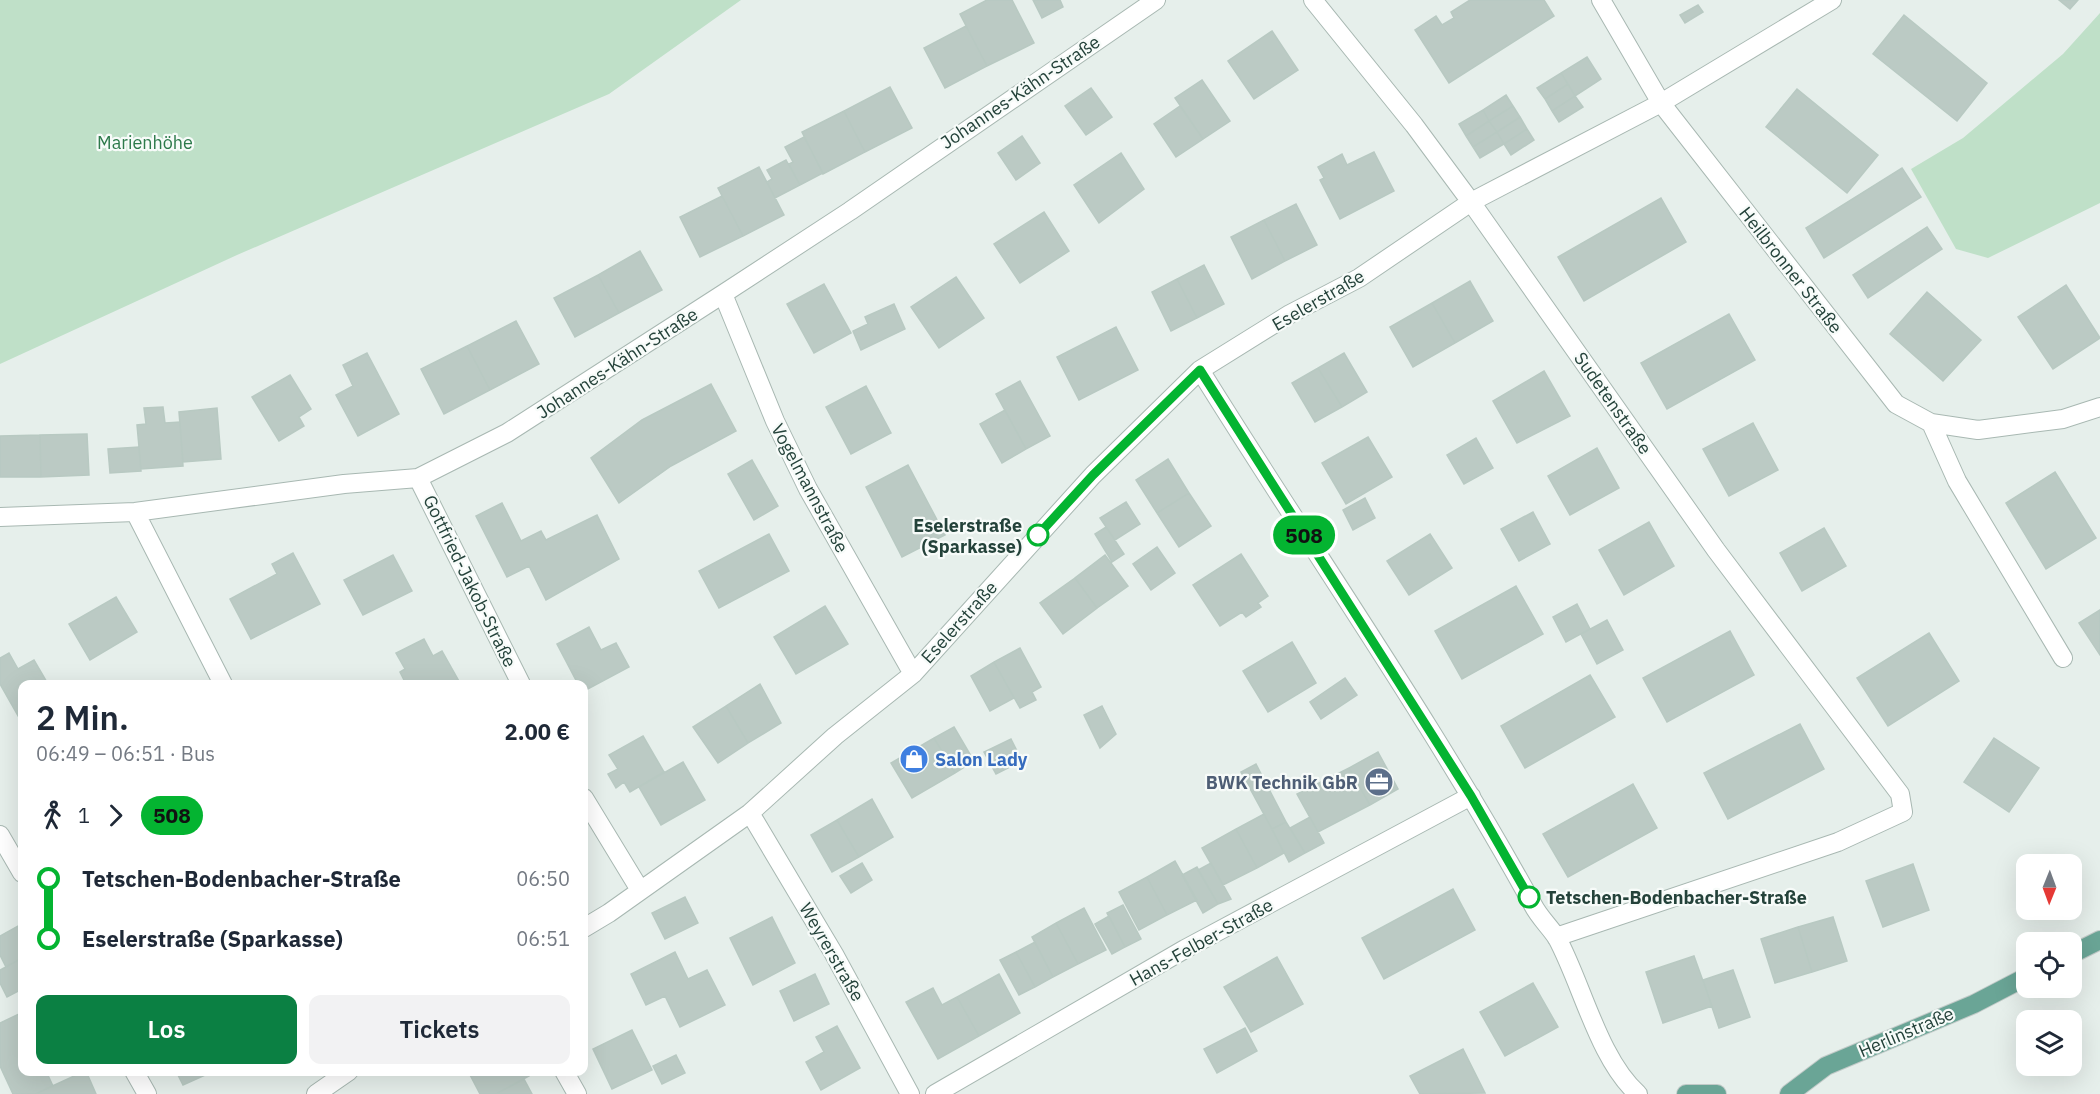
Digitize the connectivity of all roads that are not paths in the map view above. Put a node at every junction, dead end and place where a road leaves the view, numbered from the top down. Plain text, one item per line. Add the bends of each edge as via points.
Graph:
1 (1156, 0) edge
2 (1313, 0) edge
3 (1601, 0) edge
4 (1832, 0) edge
5 (1661, 104) junction
6 (1471, 202) junction
7 (723, 294) junction
8 (1200, 370) junction
9 (2100, 407) edge
10 (1931, 423) junction
11 (418, 478) junction
12 (135, 512) junction
13 (0, 517) edge
14 (2063, 658) dead end
15 (913, 674) junction
16 (221, 680) edge
17 (519, 680) edge
18 (1471, 796) junction
19 (588, 805) edge
20 (750, 813) junction
21 (0, 835) edge
22 (18, 866) edge
23 (640, 890) junction
24 (588, 925) edge
25 (1556, 937) junction
26 (2100, 940) edge
27 (2082, 949) edge
28 (2016, 982) edge
29 (137, 1076) edge
30 (342, 1076) edge
31 (567, 1076) edge
32 (147, 1094) edge
33 (316, 1094) edge
34 (577, 1094) edge
35 (910, 1094) edge
36 (935, 1094) edge
37 (1638, 1094) edge
38 (1686, 1094) edge
39 (1717, 1094) edge
40 (1789, 1094) edge

1 - 7 street, Johannes-Kähn-Straße
2 - 6 street, Sudetenstraße
3 - 5 street, Heilbronner Straße
4 - 5 street, Eselerstraße
5 - 6 street, Eselerstraße
5 - 10 street, Heilbronner Straße via 1896,404
6 - 8 street, Eselerstraße via 1359,278 1290,314
6 - 25 street, Sudetenstraße via 1716,550 1900,794 1903,812 1839,842
7 - 11 street, Johannes-Kähn-Straße via 507,433
7 - 15 street, Vogelmannstraße via 775,421 808,489
8 - 15 street, Eselerstraße via 1093,475
8 - 18 street
9 - 10 street, Heilbronner Straße via 2063,419 1978,430
10 - 14 street via 1958,480
11 - 12 street, Johannes-Kähn-Straße
11 - 17 street, Gottfried-Jakob-Straße
12 - 13 street, Johannes-Kähn-Straße
12 - 16 street
15 - 20 street, Eselerstraße via 835,736
18 - 25 street via 1533,906
18 - 36 street, Hans-Felber-Straße via 1185,949
19 - 23 street
20 - 23 street, Eselerstraße
20 - 35 street, Weyrerstraße via 834,954
21 - 22 street
23 - 24 street, Eselerstraße
25 - 37 street via 1611,1057
26 - 27 main road
28 - 40 main road, Herlinstraße via 1974,1004 1826,1066
29 - 32 street
30 - 33 street
31 - 34 street
38 - 39 main road

